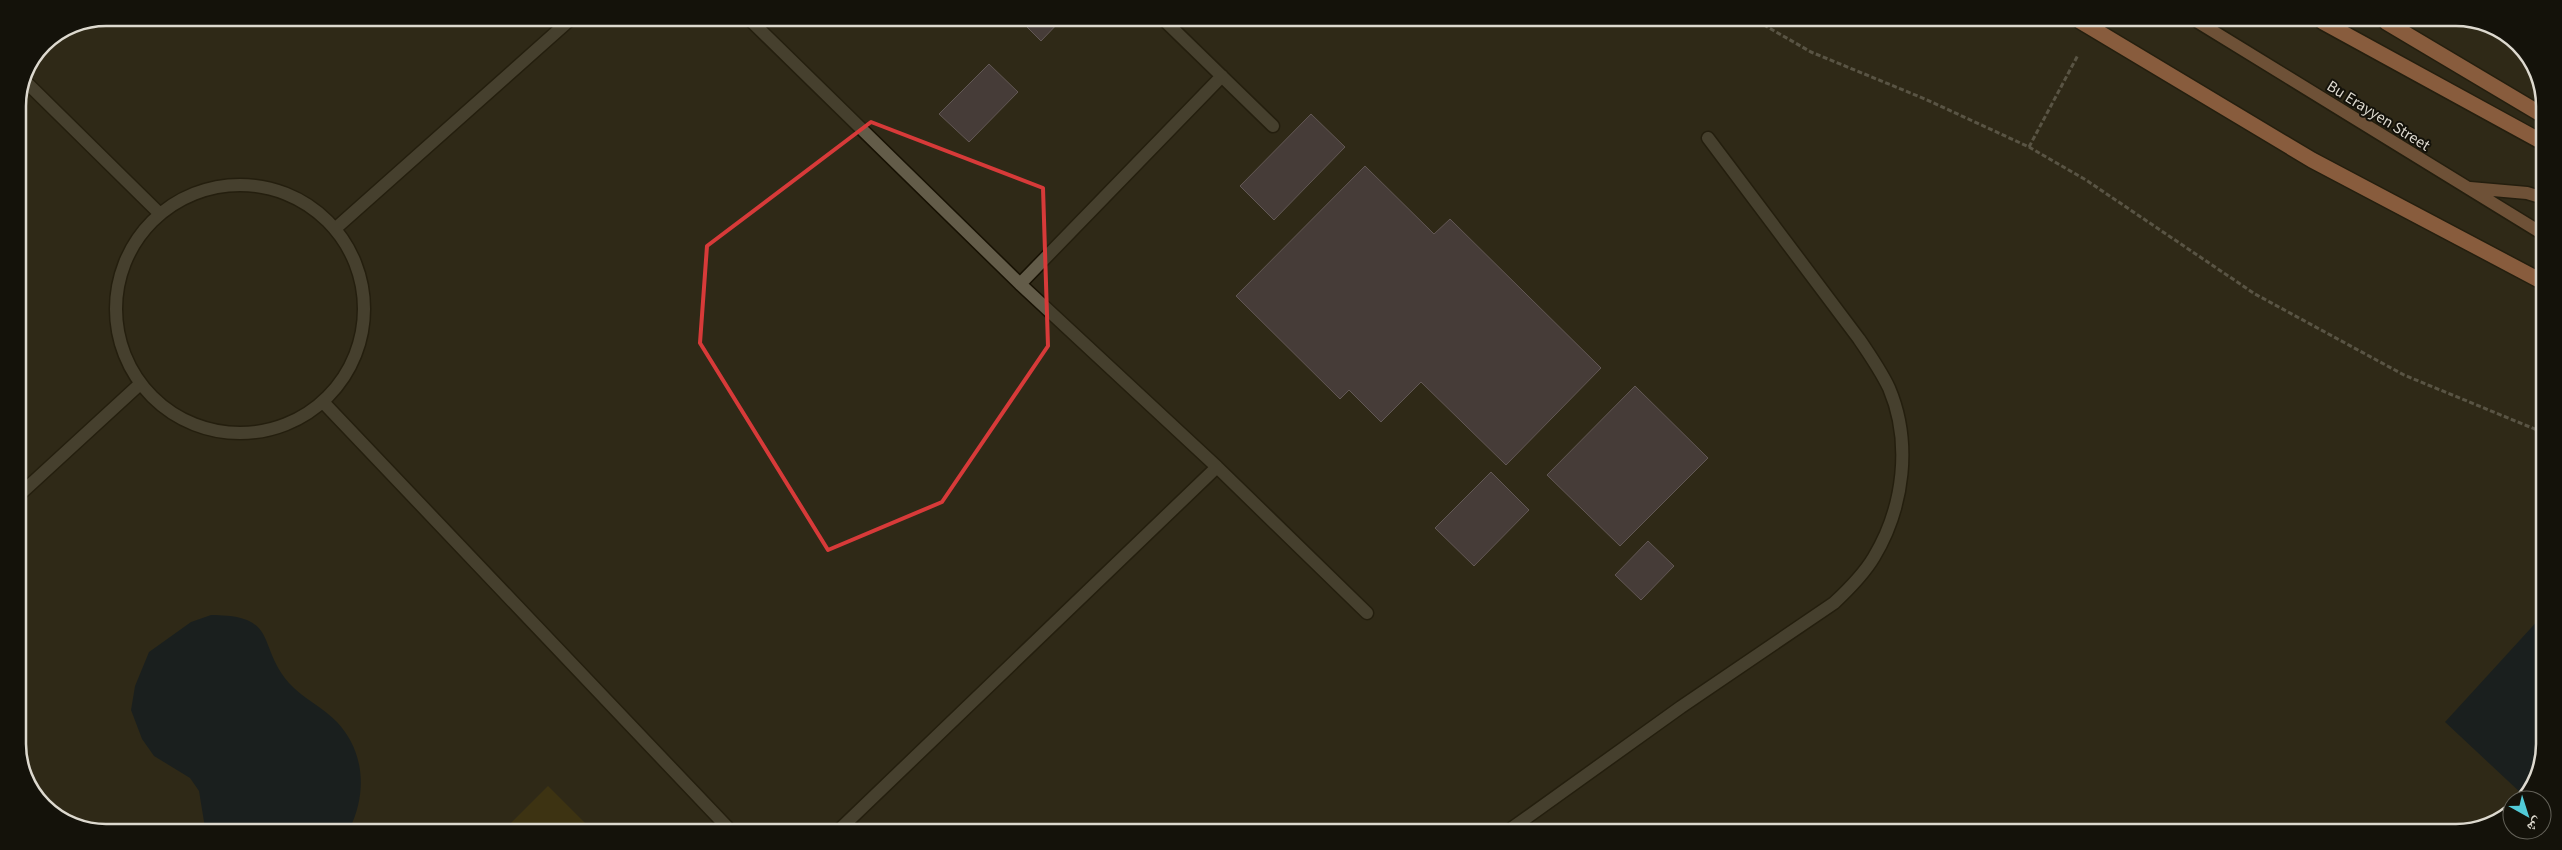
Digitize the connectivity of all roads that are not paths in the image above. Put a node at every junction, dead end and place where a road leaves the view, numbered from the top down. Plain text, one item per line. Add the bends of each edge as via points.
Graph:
1 (563, 26) edge
2 (757, 26) edge
3 (1170, 26) edge
4 (2088, 26) edge
5 (2204, 26) edge
6 (2330, 26) edge
7 (2393, 26) edge
8 (1222, 76) junction
9 (29, 85) edge
10 (2536, 111) edge
11 (1273, 126) dead end
12 (1708, 138) dead end
13 (2536, 139) edge
14 (2465, 187) junction
15 (2536, 196) edge
16 (159, 213) junction
17 (336, 228) junction
18 (2536, 230) edge
19 (2536, 278) edge
20 (1020, 284) junction
21 (140, 384) junction
22 (323, 402) junction
23 (1217, 467) junction
24 (26, 489) edge
25 (1367, 613) dead end
26 (723, 824) edge
27 (845, 824) edge
28 (1518, 824) edge

1 - 17 street
2 - 20 street
3 - 8 street
4 - 19 highway via 2312,160
5 - 14 main road, Bu Erayyen Street
6 - 13 highway
7 - 10 highway
8 - 11 street
8 - 20 street
9 - 16 street
12 - 28 street via 1876,363 1898,417 1902,475 1897,504 1874,558 1834,603
14 - 15 main road
14 - 18 main road, Bu Erayyen Street
16 - 17 street via 193,193 231,184 261,186 307,202
16 - 21 street via 130,250 115,295 119,342
17 - 22 street via 356,260 365,298 362,337 348,372
20 - 23 street
21 - 22 street via 170,413 207,430 248,434 288,424
21 - 24 street
22 - 26 street
23 - 25 street
23 - 27 street

